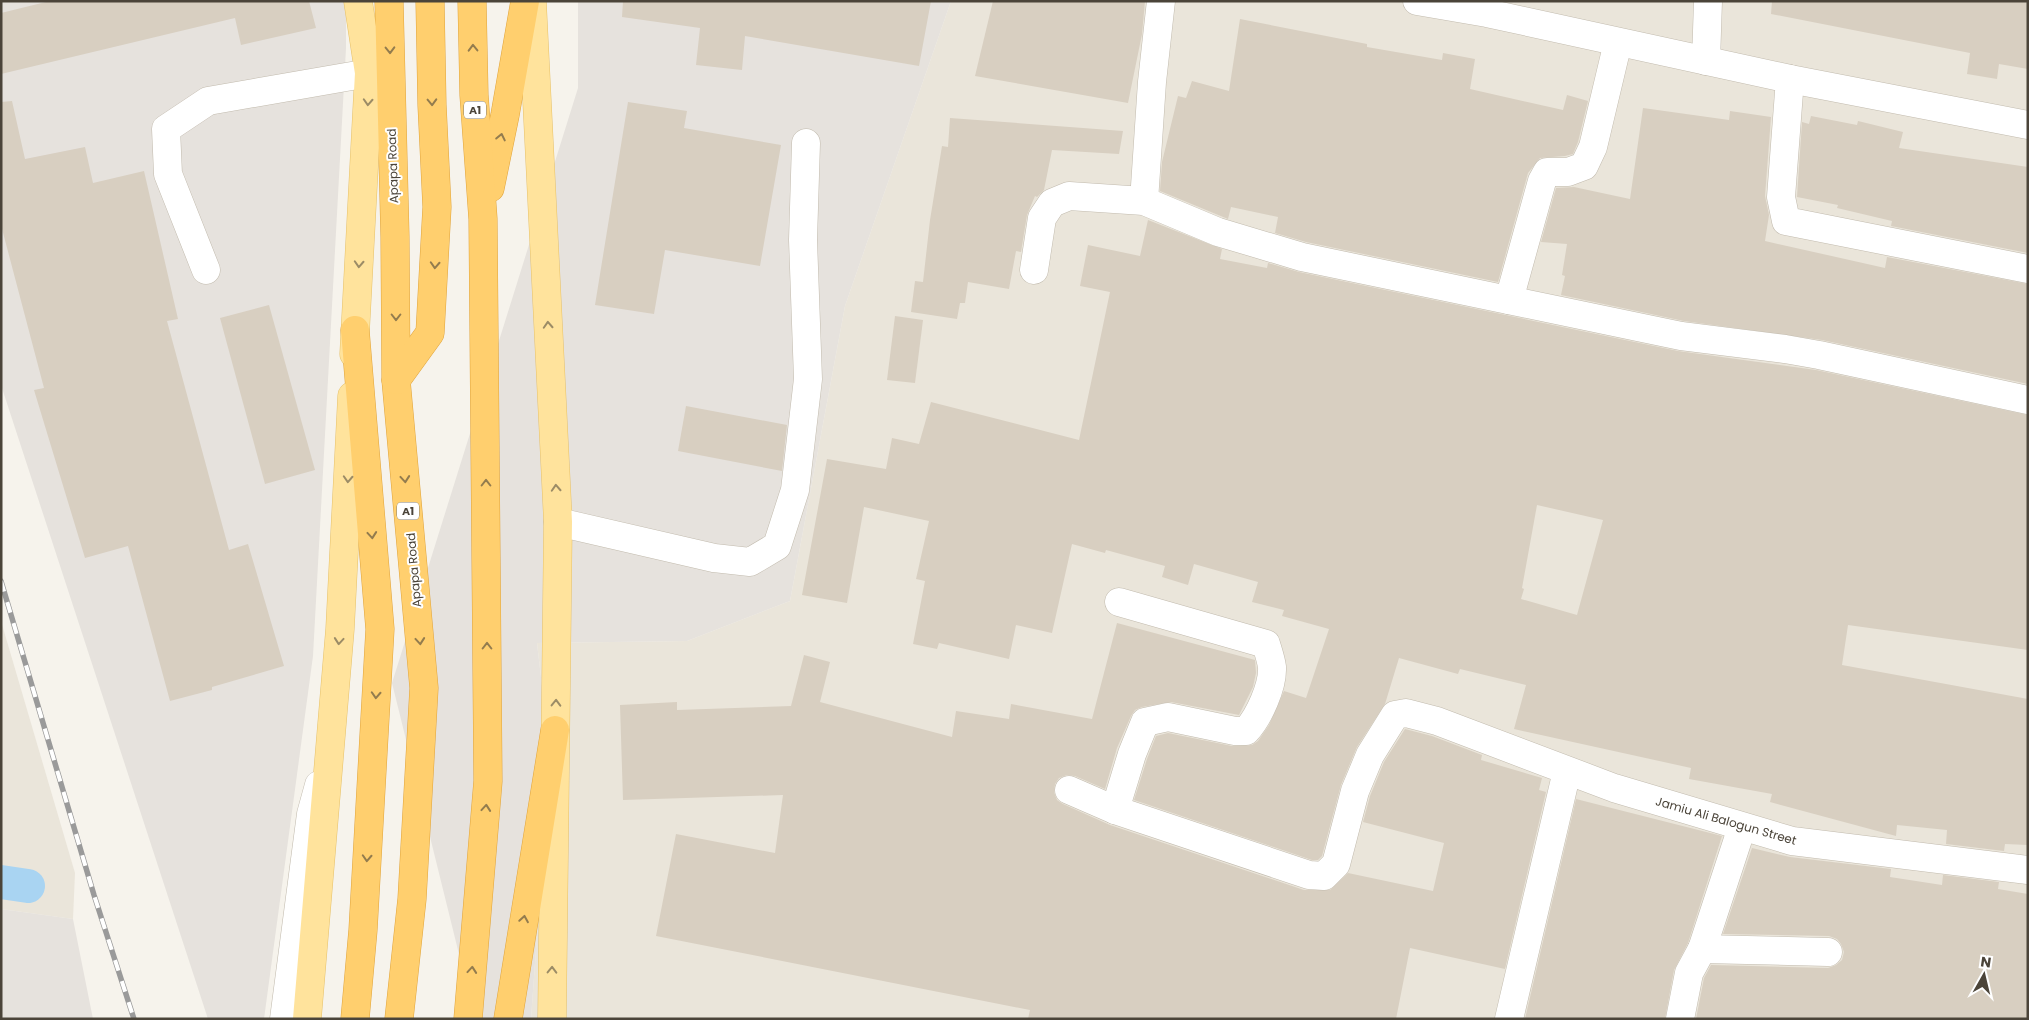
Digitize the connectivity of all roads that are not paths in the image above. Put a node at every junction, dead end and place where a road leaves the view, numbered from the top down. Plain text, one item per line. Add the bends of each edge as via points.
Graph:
1 (358, 1) edge
2 (389, 1) edge
3 (430, 1) edge
4 (472, 1) edge
5 (525, 1) edge
6 (532, 1) edge
7 (1161, 1) edge
8 (1417, 1) edge
9 (1708, 1) edge
10 (1489, 7) edge
11 (1618, 42) junction
12 (1706, 61) junction
13 (369, 72) junction
14 (1790, 79) junction
15 (2028, 125) edge
16 (806, 143) dead end
17 (1144, 201) junction
18 (483, 219) junction
19 (2028, 268) edge
20 (206, 270) dead end
21 (1034, 270) dead end
22 (1509, 300) junction
23 (356, 330) junction
24 (396, 380) junction
25 (2028, 400) edge
26 (558, 522) junction
27 (1119, 602) dead end
28 (555, 730) junction
29 (330, 743) junction
30 (1567, 771) junction
31 (1070, 790) dead end
32 (1115, 810) junction
33 (1742, 827) junction
34 (2028, 870) edge
35 (1702, 948) junction
36 (1828, 952) dead end
37 (551, 1014) edge
38 (284, 1019) edge
39 (307, 1019) edge
40 (355, 1019) edge
41 (399, 1019) edge
42 (468, 1019) edge
43 (508, 1019) edge
44 (1509, 1019) edge
45 (1680, 1019) edge

1 - 13 main road
2 -> 24 highway, Apapa Road / A1
3 -> 24 highway via 438,207 430,333
18 -> 4 highway, A1 via 474,95
18 -> 5 highway
26 -> 6 main road
7 - 17 street
8 - 10 street
9 - 12 street
10 - 11 street
11 - 12 street
11 - 22 street via 1592,147 1584,166 1568,172 1547,172
12 - 14 street
13 - 20 street via 208,101 166,129 168,174
13 -> 23 main road
14 - 15 street
14 - 19 street via 1781,197 1786,220
16 - 26 street via 802,240 808,380 795,490 777,546 750,562 714,558
17 - 21 street via 1069,196 1052,203 1042,218
17 - 22 street via 1218,232 1302,257
42 -> 18 highway, A1 via 488,781
22 - 25 street via 1681,336 1785,348
23 -> 29 main road via 340,629
23 -> 40 highway via 380,629
24 -> 41 highway, Apapa Road / A1 via 424,688 412,899
28 -> 26 main road
27 - 32 street via 1266,644 1272,666 1270,684 1255,722 1246,731 1168,717 1145,722
37 -> 28 main road
43 -> 28 highway
29 - 38 street via 311,814
29 - 39 main road
30 - 32 street, Jamiu Ali Balogun Street via 1437,721 1406,713 1395,715 1370,754 1355,791 1336,864 1324,876 1309,875
30 - 33 street, Jamiu Ali Balogun Street
30 - 44 street
31 - 32 street
33 - 34 street, Jamiu Ali Balogun Street via 1792,842
33 - 35 street
35 - 36 street
35 - 45 street via 1689,973

